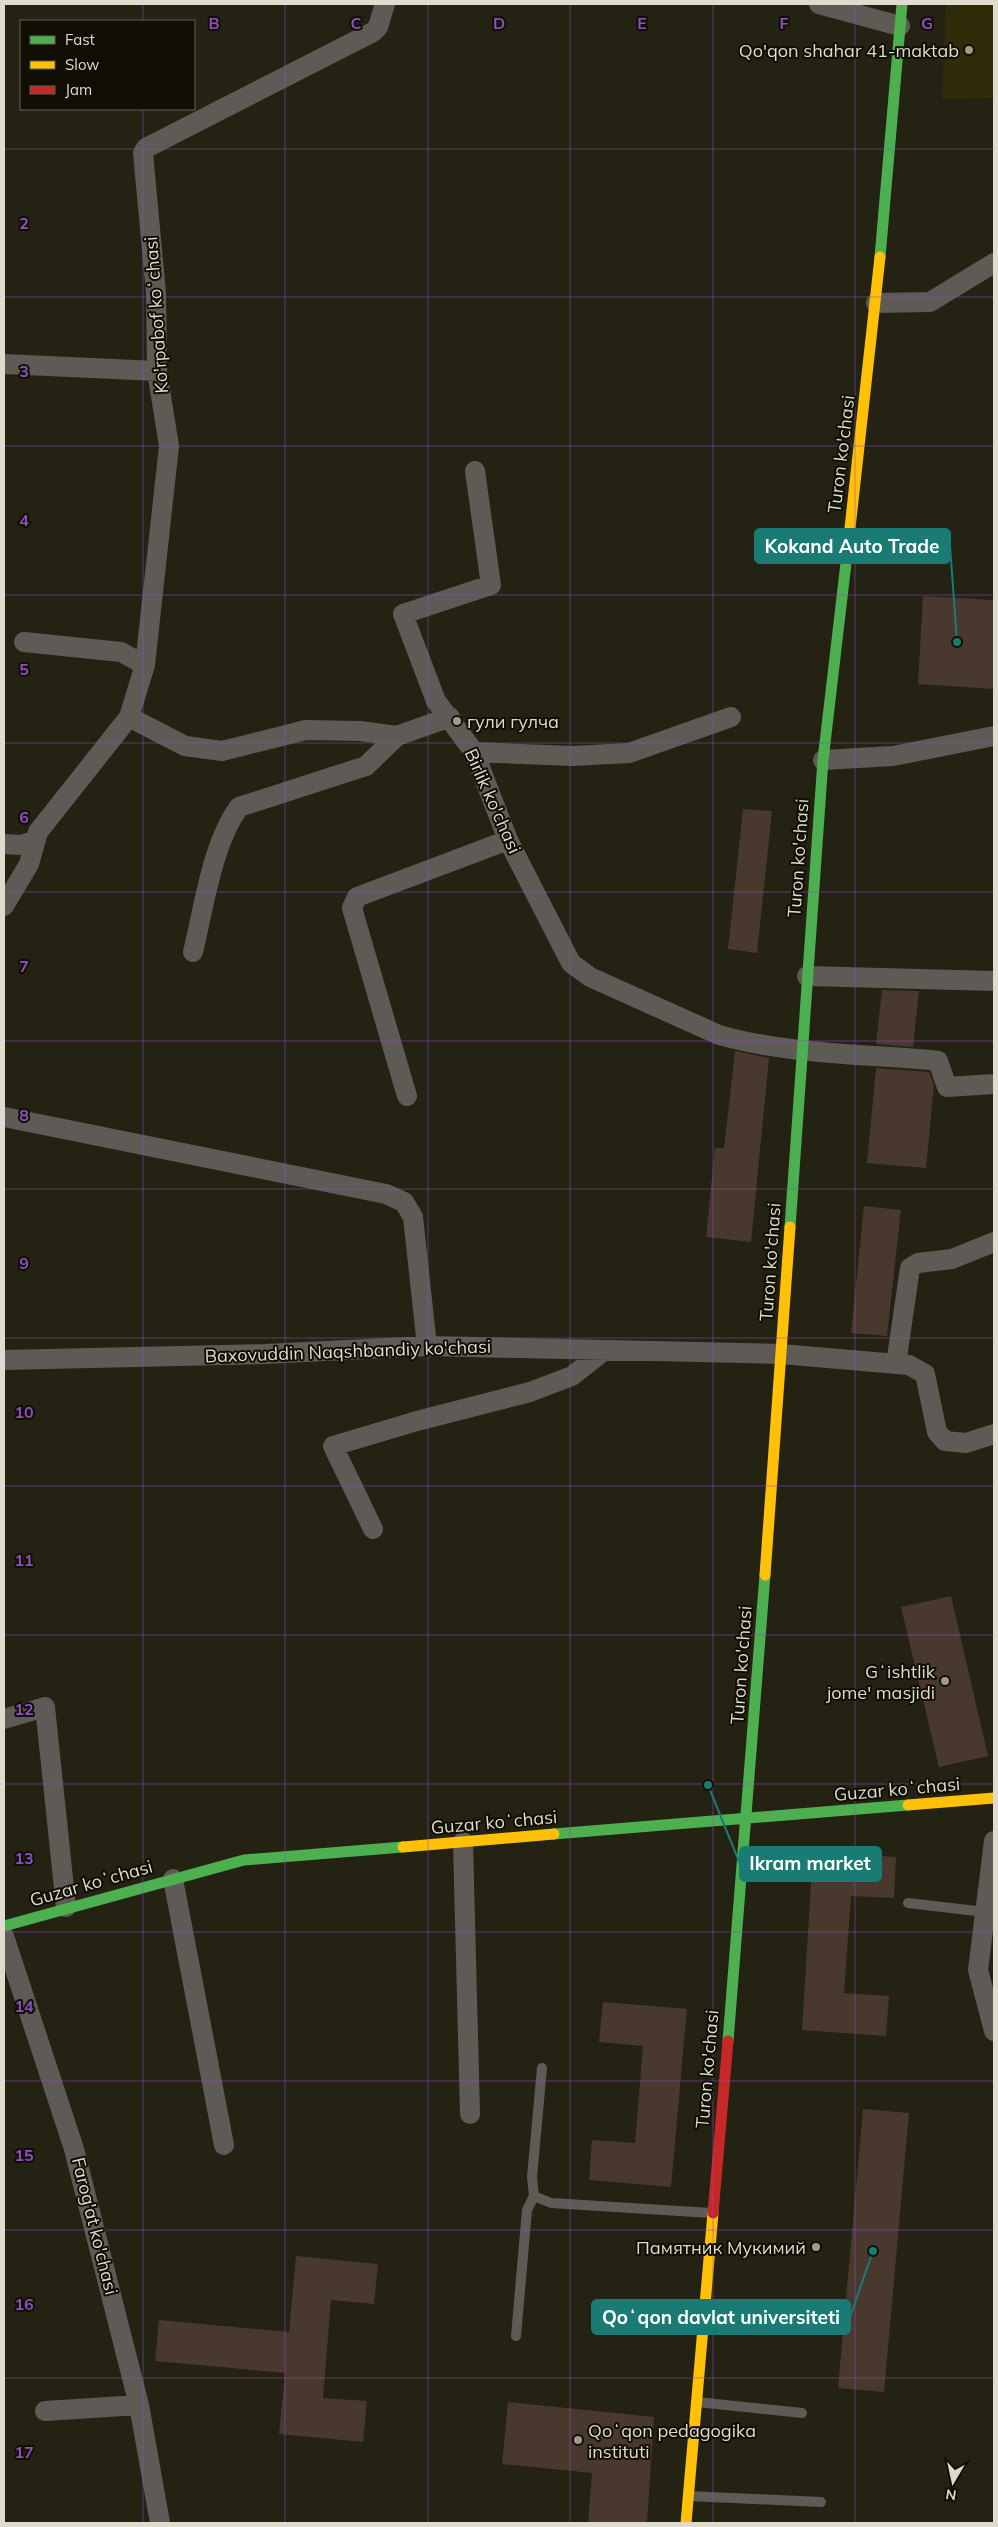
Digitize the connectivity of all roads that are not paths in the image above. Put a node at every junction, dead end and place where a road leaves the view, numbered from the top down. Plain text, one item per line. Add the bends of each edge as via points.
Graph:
1 (385, 4) edge
2 (819, 4) edge
3 (902, 4) edge
4 (900, 26) junction
5 (994, 263) edge
6 (876, 303) junction
7 (4, 364) edge
8 (157, 371) junction
9 (475, 471) dead end
10 (24, 642) dead end
11 (145, 665) junction
12 (129, 717) junction
13 (450, 717) junction
14 (731, 717) dead end
15 (397, 736) junction
16 (994, 736) edge
17 (474, 752) junction
18 (823, 760) junction
19 (36, 840) junction
20 (508, 840) junction
21 (4, 844) edge
22 (4, 906) edge
23 (193, 952) dead end
24 (807, 976) junction
25 (994, 981) edge
26 (802, 1050) junction
27 (994, 1084) edge
28 (407, 1096) dead end
29 (4, 1117) edge
30 (994, 1242) edge
31 (427, 1346) junction
32 (605, 1350) junction
33 (781, 1354) junction
34 (4, 1360) edge
35 (896, 1364) junction
36 (994, 1434) edge
37 (373, 1528) dead end
38 (4, 1718) edge
39 (994, 1798) edge
40 (747, 1820) junction
41 (994, 1841) edge
42 (463, 1842) junction
43 (173, 1878) junction
44 (908, 1903) dead end
45 (66, 1907) junction
46 (985, 1912) junction
47 (4, 1926) edge
48 (4, 1936) edge
49 (994, 2031) edge
50 (542, 2068) dead end
51 (470, 2114) dead end
52 (224, 2145) dead end
53 (534, 2196) junction
54 (711, 2213) junction
55 (516, 2336) dead end
56 (696, 2402) junction
57 (139, 2405) junction
58 (45, 2411) dead end
59 (802, 2413) dead end
60 (688, 2496) junction
61 (821, 2502) dead end
62 (160, 2523) edge
63 (686, 2523) edge

1 - 8 street, Ko'rpabof koʻchasi via 378,27 373,32 146,148 143,153 156,293
2 - 4 street
3 - 4 main road, Turon ko'chasi
4 - 6 main road, Turon ko'chasi
5 - 6 street via 930,302
6 - 18 main road, Turon ko'chasi
7 - 8 street
8 - 11 street, Ko'rpabof koʻchasi via 169,446
9 - 13 street, Birlik ko'chasi via 491,586 404,614 436,700
10 - 11 street via 121,652
11 - 12 street, Ko'rpabof koʻchasi
12 - 15 street via 185,746 222,751 306,730 360,731
12 - 19 street, Ko'rpabof koʻchasi via 38,832
13 - 15 street
13 - 17 street, Birlik ko'chasi
14 - 17 street via 629,753 572,756
15 - 23 street via 366,766 239,807 227,823 220,843
16 - 18 street via 894,756
17 - 20 street, Birlik ko'chasi
18 - 24 main road, Turon ko'chasi
19 - 21 street
19 - 22 street, Ko'rpabof koʻchasi via 29,864
20 - 26 street, Birlik ko'chasi via 571,963 581,971 719,1034 736,1040
20 - 28 street via 353,901 352,908
24 - 25 street
24 - 26 main road, Turon ko'chasi
26 - 27 street, Birlik ko'chasi via 938,1061 947,1088
26 - 33 main road, Turon ko'chasi
29 - 31 street via 386,1194 404,1202 413,1217
30 - 35 street via 952,1259 918,1263 910,1268
31 - 32 street, Baxovuddin Naqshbandiy ko'chasi
31 - 34 street, Baxovuddin Naqshbandiy ko'chasi via 265,1354
32 - 33 street, Baxovuddin Naqshbandiy ko'chasi
32 - 37 street via 572,1376 530,1392 333,1446
33 - 35 street, Baxovuddin Naqshbandiy ko'chasi
33 - 40 main road, Turon ko'chasi
35 - 36 street, Baxovuddin Naqshbandiy ko'chasi via 909,1365 925,1374 937,1432 945,1441 966,1443
38 - 45 street via 45,1707
39 - 40 main road, Guzar koʻchasi
40 - 42 main road, Guzar koʻchasi
40 - 54 main road, Turon ko'chasi
41 - 46 street
42 - 43 main road, Guzar koʻchasi via 244,1860
42 - 51 street
43 - 45 main road, Guzar koʻchasi
43 - 52 street
44 - 46 lane
45 - 47 main road, Guzar koʻchasi
46 - 49 street via 978,1970
48 - 57 street, Farog'at ko'chasi via 74,2148
50 - 53 lane via 532,2177
53 - 54 lane via 551,2203
53 - 55 lane via 527,2210
54 - 56 main road, Turon ko'chasi
56 - 59 lane
56 - 60 main road, Turon ko'chasi
57 - 58 street
57 - 62 street, Farog'at ko'chasi
60 - 61 lane
60 - 63 main road, Turon ko'chasi

